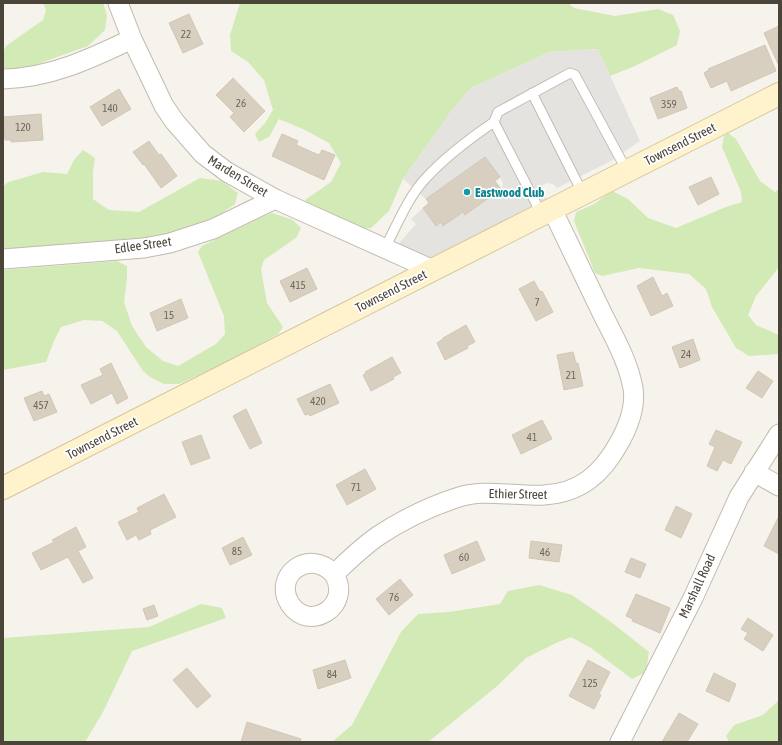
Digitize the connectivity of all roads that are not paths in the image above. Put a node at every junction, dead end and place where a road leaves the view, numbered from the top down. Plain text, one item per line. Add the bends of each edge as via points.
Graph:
1 (118, 3) edge
2 (132, 39) junction
3 (3, 79) edge
4 (532, 93) junction
5 (779, 94) edge
6 (494, 122) junction
7 (627, 172) junction
8 (583, 194) junction
9 (276, 199) junction
10 (547, 212) junction
11 (385, 248) junction
12 (3, 259) edge
13 (433, 270) junction
14 (779, 434) edge
15 (754, 472) junction
16 (779, 486) edge
17 (3, 488) edge
18 (334, 574) dead end
19 (620, 742) edge

1 - 2 street, Marden Street
2 - 3 street via 47,74
2 - 9 street, Marden Street via 164,106 188,139 215,164
4 - 6 lane via 498,112
4 - 7 lane via 570,73 576,75
4 - 8 lane
5 - 7 street, Townsend Street
6 - 10 lane
6 - 11 lane via 462,144 424,180
7 - 8 street, Townsend Street
8 - 10 street, Townsend Street
9 - 11 street, Marden Street
9 - 12 street, Edlee Street via 213,229 170,243 144,248
10 - 13 street, Townsend Street
10 - 18 street, Ethier Street via 618,346 631,379 633,406 617,447 597,473 579,486 555,494 542,495 473,494 415,515 378,536
11 - 13 street, Marden Street
13 - 17 street, Townsend Street
14 - 15 street, Marshall Road
15 - 16 street
15 - 19 street, Marshall Road via 739,497 693,598

